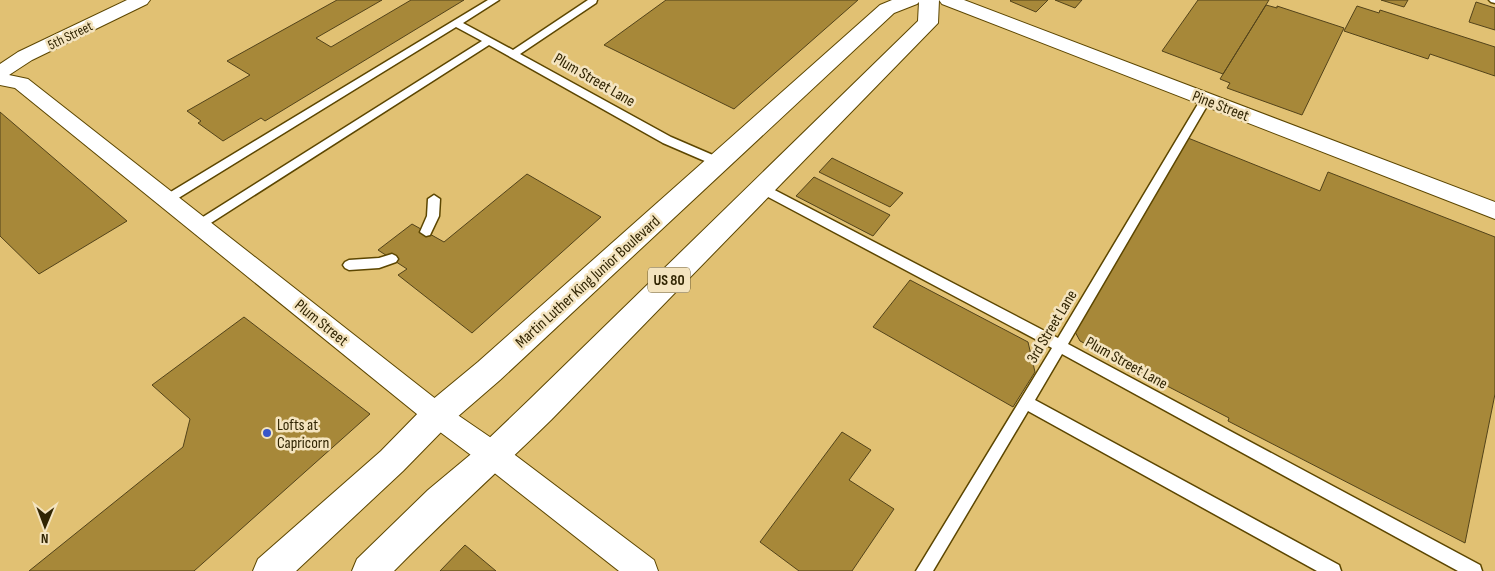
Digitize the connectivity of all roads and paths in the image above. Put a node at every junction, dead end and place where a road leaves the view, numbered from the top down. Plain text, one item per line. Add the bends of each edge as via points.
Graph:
1 (141, 0) edge
2 (494, 0) edge
3 (591, 0) edge
4 (910, 0) edge
5 (929, 0) edge
6 (948, 0) edge
7 (457, 24) junction
8 (488, 41) junction
9 (513, 54) junction
10 (0, 72) edge
11 (0, 78) edge
12 (1206, 99) junction
13 (718, 162) junction
14 (761, 188) junction
15 (434, 199) dead end
16 (168, 200) junction
17 (1495, 211) edge
18 (199, 225) junction
19 (426, 232) dead end
20 (392, 259) dead end
21 (349, 265) dead end
22 (1060, 346) junction
23 (1025, 402) junction
24 (437, 415) junction
25 (494, 455) junction
26 (270, 571) edge
27 (369, 571) edge
28 (643, 571) edge
29 (924, 571) edge
30 (1333, 571) edge
31 (1474, 571) edge

1 - 10 street, 5th Street via 25,56
2 - 7 lane
3 - 9 lane
4 - 13 main road, Martin Luther King Junior Boulevard via 887,9
5 - 14 main road, US 80 via 928,24
6 - 12 street, Pine Street
7 - 8 lane, Plum Street Lane
7 - 16 lane
8 - 9 lane, Plum Street Lane
8 - 18 lane
9 - 13 lane, Plum Street Lane via 667,140
11 - 16 street, Plum Street via 21,83
12 - 17 street, Pine Street
12 - 22 lane, 3rd Street Lane
13 - 24 main road, Martin Luther King Junior Boulevard via 489,372
14 - 22 lane, Plum Street Lane
14 - 25 main road, US 80
15 - 19 lane via 434,216
16 - 18 street, Plum Street
18 - 24 street, Plum Street
20 - 21 lane
22 - 23 lane, 3rd Street Lane
22 - 31 lane, Plum Street Lane
23 - 29 lane, 3rd Street Lane
23 - 30 lane
24 - 25 street, Plum Street
24 - 26 main road, Martin Luther King Junior Boulevard via 392,461
25 - 27 main road, US 80 via 440,501
25 - 28 street, Plum Street

